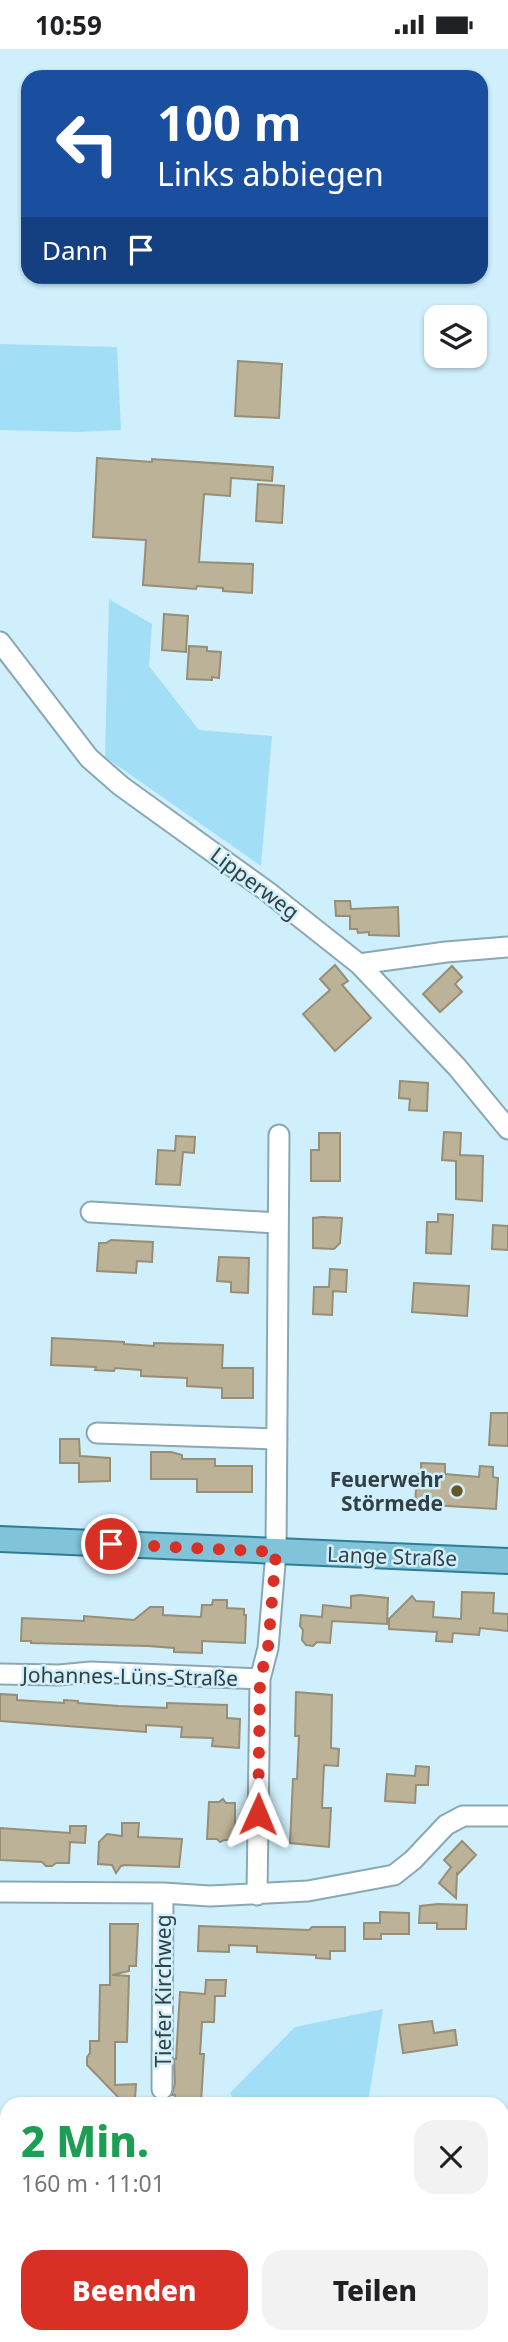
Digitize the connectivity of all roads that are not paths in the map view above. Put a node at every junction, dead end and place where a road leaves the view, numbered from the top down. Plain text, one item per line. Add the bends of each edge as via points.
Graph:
1 (0, 642) edge
2 (508, 947) edge
3 (359, 964) junction
4 (508, 1129) edge
5 (279, 1135) dead end
6 (91, 1212) dead end
7 (277, 1223) junction
8 (97, 1433) dead end
9 (277, 1439) junction
10 (0, 1539) edge
11 (276, 1552) junction
12 (508, 1561) edge
13 (0, 1674) edge
14 (260, 1679) junction
15 (508, 1816) edge
16 (0, 1892) edge
17 (163, 1893) junction
18 (257, 1895) junction
19 (162, 2089) dead end

1 - 3 street, Lipperweg via 89,758
2 - 3 street
3 - 4 street, Lipperweg via 457,1067
5 - 7 street
6 - 7 street
7 - 9 street
8 - 9 street
9 - 11 street
10 - 11 main road, Lange Straße
11 - 12 main road, Lange Straße
11 - 14 street via 268,1648
13 - 14 street, Johannes-Lüns-Straße via 91,1672
14 - 18 street
15 - 18 street, Tiefer Kirchweg via 463,1817 446,1825 394,1875
16 - 17 street, Tiefer Kirchweg
17 - 18 street, Tiefer Kirchweg
17 - 19 street, Tiefer Kirchweg

